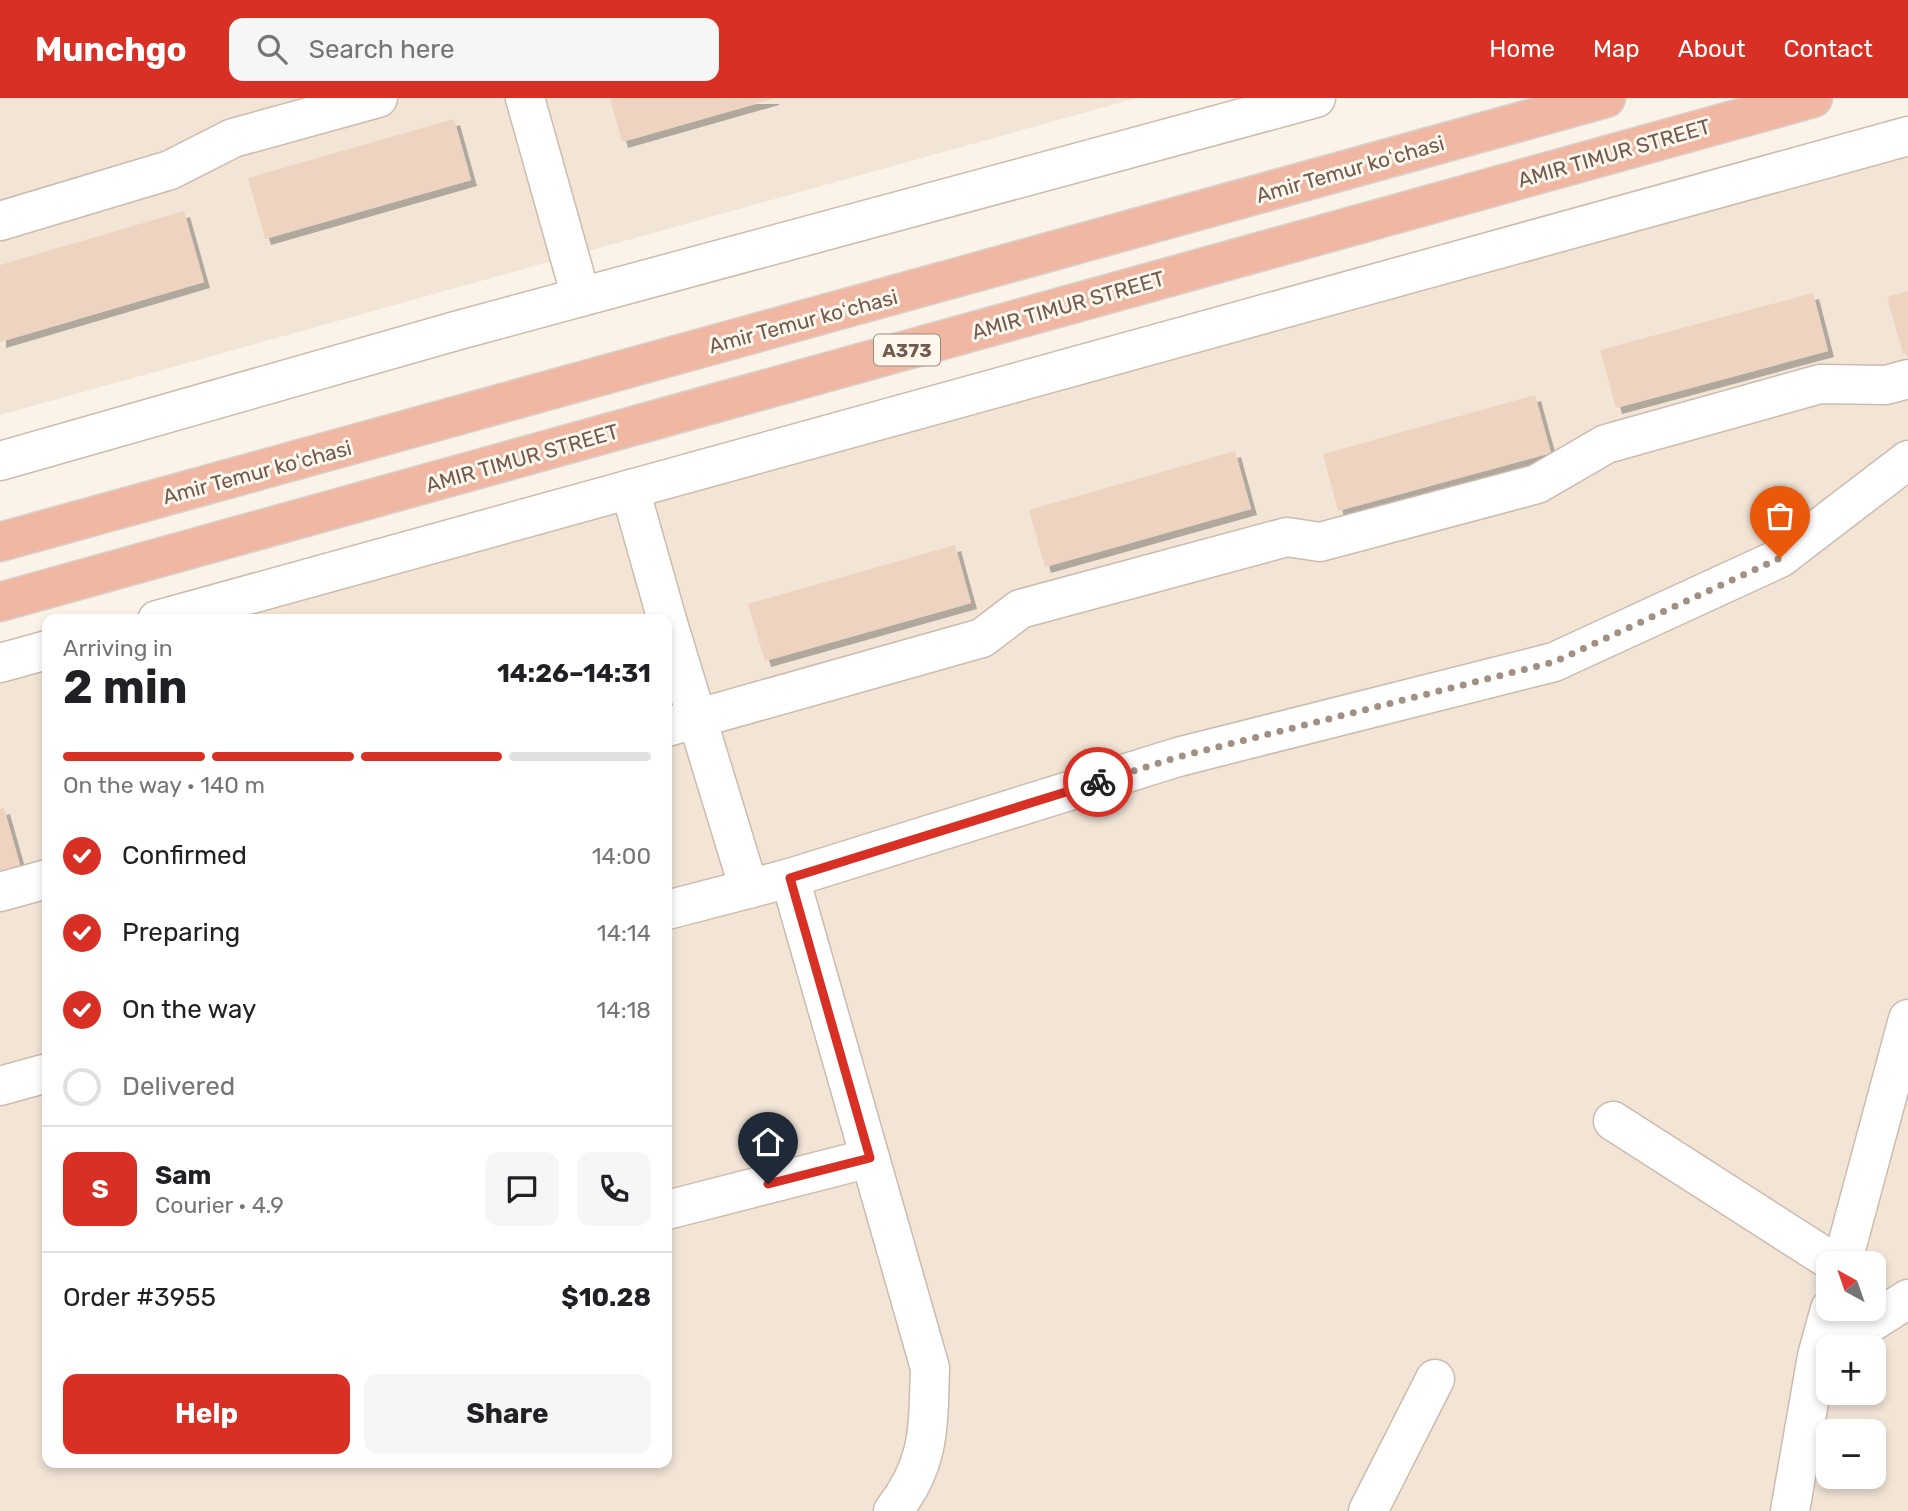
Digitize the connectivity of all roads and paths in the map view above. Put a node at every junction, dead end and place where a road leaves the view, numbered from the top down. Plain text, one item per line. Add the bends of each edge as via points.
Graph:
1 (378, 98) edge
2 (525, 98) edge
3 (1316, 98) edge
4 (1606, 98) edge
5 (1813, 98) edge
6 (1908, 136) edge
7 (0, 222) edge
8 (581, 297) junction
9 (1908, 379) edge
10 (1908, 460) edge
11 (0, 461) edge
12 (630, 489) junction
13 (0, 542) edge
14 (0, 602) edge
15 (179, 614) edge
16 (665, 614) edge
17 (42, 651) edge
18 (672, 657) edge
19 (0, 663) edge
20 (681, 723) edge
21 (790, 878) junction
22 (42, 880) edge
23 (749, 889) junction
24 (0, 892) edge
25 (672, 909) edge
26 (1908, 1019) edge
27 (42, 1074) edge
28 (0, 1086) edge
29 (1613, 1121) dead end
30 (870, 1158) junction
31 (672, 1209) edge
32 (1816, 1251) edge
33 (1846, 1251) edge
34 (1908, 1300) edge
35 (1852, 1335) edge
36 (1435, 1379) dead end
37 (1816, 1395) edge
38 (893, 1511) edge
39 (1368, 1511) edge
40 (1790, 1511) edge

1 - 7 street via 233,138 170,170
2 - 8 street
3 - 8 street
4 - 13 highway, Amir Temur koʻchasi
5 - 14 highway, AMIR TIMUR STREET / A373
6 - 12 street
8 - 11 street
9 - 20 street via 1886,385 1821,383 1606,444 1537,484 1320,542 1287,537 1020,609 982,638
10 - 21 street via 1780,558 1554,662 1178,757
12 - 15 street
12 - 16 street
17 - 19 street
18 - 20 street
20 - 23 street
21 - 23 street
21 - 30 street
22 - 24 street
23 - 25 street
26 - 33 street
27 - 28 street
29 - 32 street
30 - 31 street
30 - 38 street via 930,1368 927,1447 906,1494
34 - 35 street
36 - 39 street
37 - 40 street

